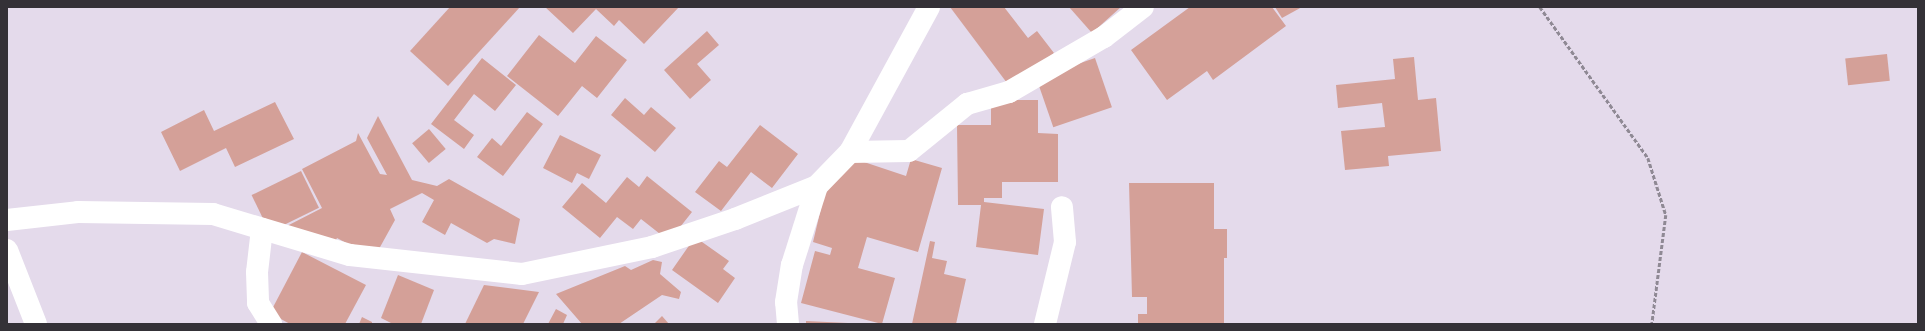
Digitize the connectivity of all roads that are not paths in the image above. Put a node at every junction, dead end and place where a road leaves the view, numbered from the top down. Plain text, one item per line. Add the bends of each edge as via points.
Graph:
1 (929, 7) edge
2 (1143, 7) edge
3 (850, 152) junction
4 (817, 186) junction
5 (1062, 208) dead end
6 (7, 220) edge
7 (262, 228) junction
8 (7, 250) edge
9 (36, 324) edge
10 (270, 324) edge
11 (788, 324) edge
12 (1045, 324) edge

1 - 3 street
2 - 3 street via 1104,37 1009,92 967,104 909,152
3 - 4 street
4 - 7 street via 734,219 652,247 522,274 350,256
4 - 11 street via 792,265 786,302
5 - 12 street via 1065,242
6 - 7 street via 78,212 214,214
7 - 10 street via 257,272 258,302
8 - 9 street

